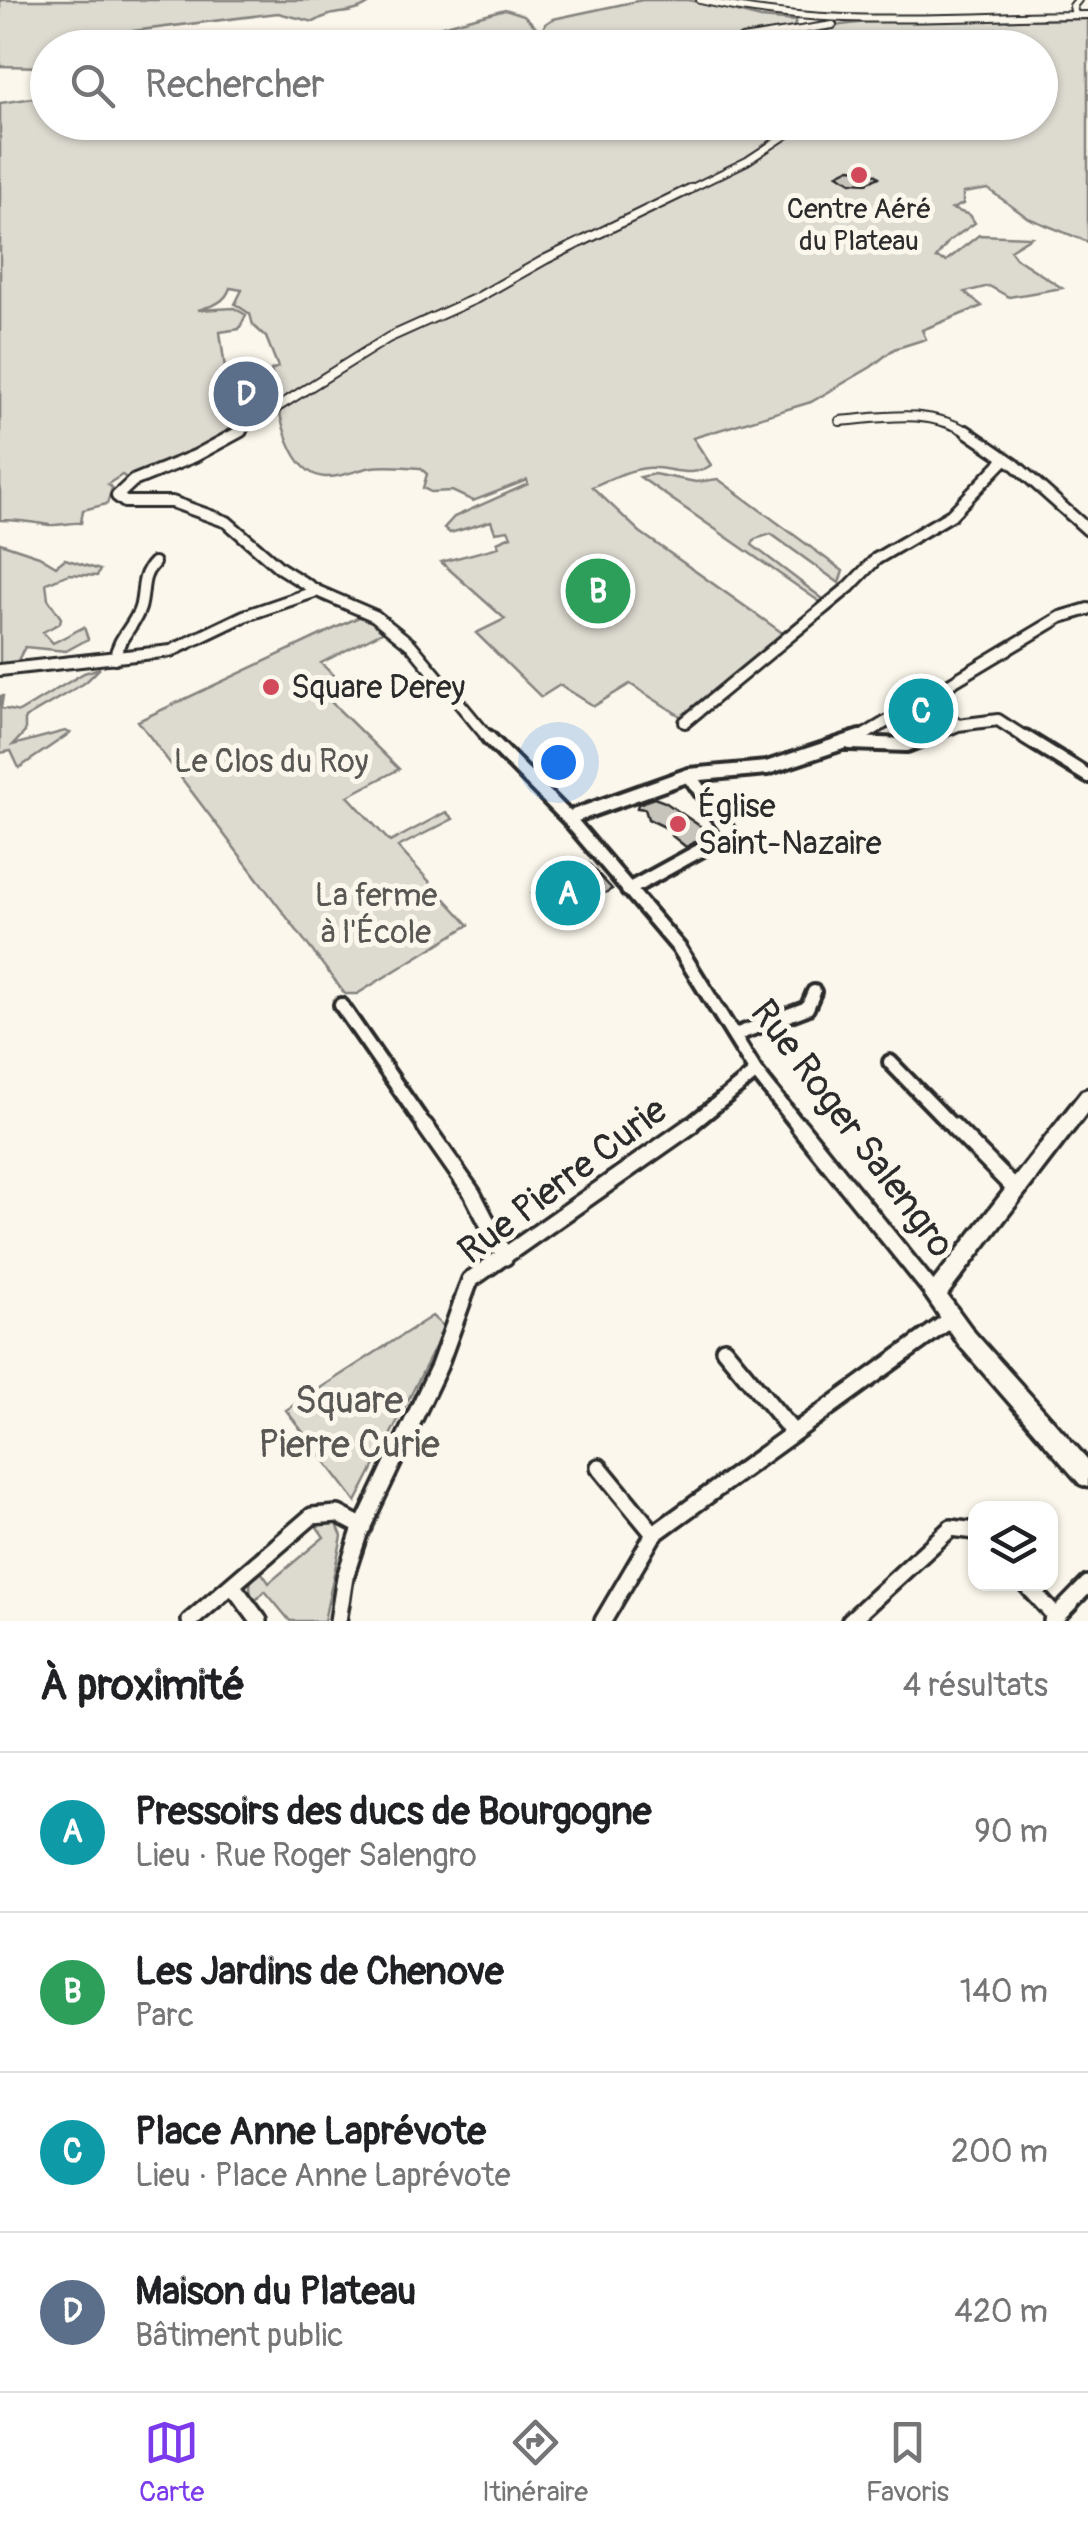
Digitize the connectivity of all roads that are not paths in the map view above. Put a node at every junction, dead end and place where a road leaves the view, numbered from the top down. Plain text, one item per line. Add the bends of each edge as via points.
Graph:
1 (700, 0) edge
2 (1078, 0) edge
3 (1076, 15) junction
4 (1088, 15) edge
5 (867, 19) junction
6 (798, 30) edge
7 (779, 140) edge
8 (840, 421) dead end
9 (1004, 460) junction
10 (1087, 528) edge
11 (154, 564) dead end
12 (317, 590) junction
13 (1086, 610) edge
14 (115, 658) junction
15 (0, 670) edge
16 (924, 698) junction
17 (685, 722) dead end
18 (958, 725) junction
19 (850, 743) junction
20 (689, 776) junction
21 (1088, 776) edge
22 (568, 818) junction
23 (628, 890) junction
24 (814, 992) dead end
25 (341, 1005) dead end
26 (735, 1035) junction
27 (890, 1062) dead end
28 (756, 1072) junction
29 (1088, 1097) edge
30 (1016, 1190) junction
31 (506, 1257) junction
32 (935, 1294) junction
33 (951, 1318) junction
34 (724, 1349) dead end
35 (792, 1430) junction
36 (599, 1467) dead end
37 (1088, 1476) edge
38 (363, 1527) junction
39 (968, 1530) edge
40 (654, 1534) junction
41 (1088, 1584) edge
42 (232, 1585) junction
43 (1032, 1591) edge
44 (1054, 1619) edge
45 (190, 1621) edge
46 (259, 1621) edge
47 (338, 1621) edge
48 (602, 1621) edge
49 (850, 1621) edge

1 - 5 street via 776,18
2 - 3 street
3 - 4 street
3 - 5 street
5 - 6 street
7 - 12 street, Rue Roger Salengro via 388,338 276,410 195,456 133,481 117,496 125,502 172,502 227,522
8 - 9 street via 933,415
9 - 10 street
9 - 17 street via 956,512 864,564 848,587
11 - 14 street via 140,582 140,606 120,634
12 - 14 street via 186,646
12 - 22 street, Rue Roger Salengro via 390,626 509,762
13 - 16 street
14 - 15 street
16 - 18 street
16 - 19 street
18 - 19 street via 907,745
18 - 21 street via 998,720
19 - 20 street via 768,768
20 - 22 street
20 - 23 street via 730,834
22 - 23 street, Rue Roger Salengro
23 - 26 street, Rue Roger Salengro via 678,948
24 - 26 street via 807,1008
25 - 31 street via 472,1193
26 - 28 street, Rue Roger Salengro
27 - 30 street
28 - 31 street, Rue Pierre Curie
28 - 32 street, Rue Roger Salengro
29 - 30 street
30 - 32 street
31 - 38 street, Rue Pierre Curie via 470,1280 460,1324
32 - 33 street, Rue Roger Salengro
33 - 35 street
33 - 37 street, Rue Roger Salengro
34 - 35 street
35 - 40 street
36 - 40 street
38 - 42 street via 338,1514 312,1516
38 - 47 street, Rue Pierre Curie via 350,1553
39 - 49 street via 951,1528
40 - 48 street
41 - 44 street
42 - 45 street
42 - 46 street
43 - 44 street

